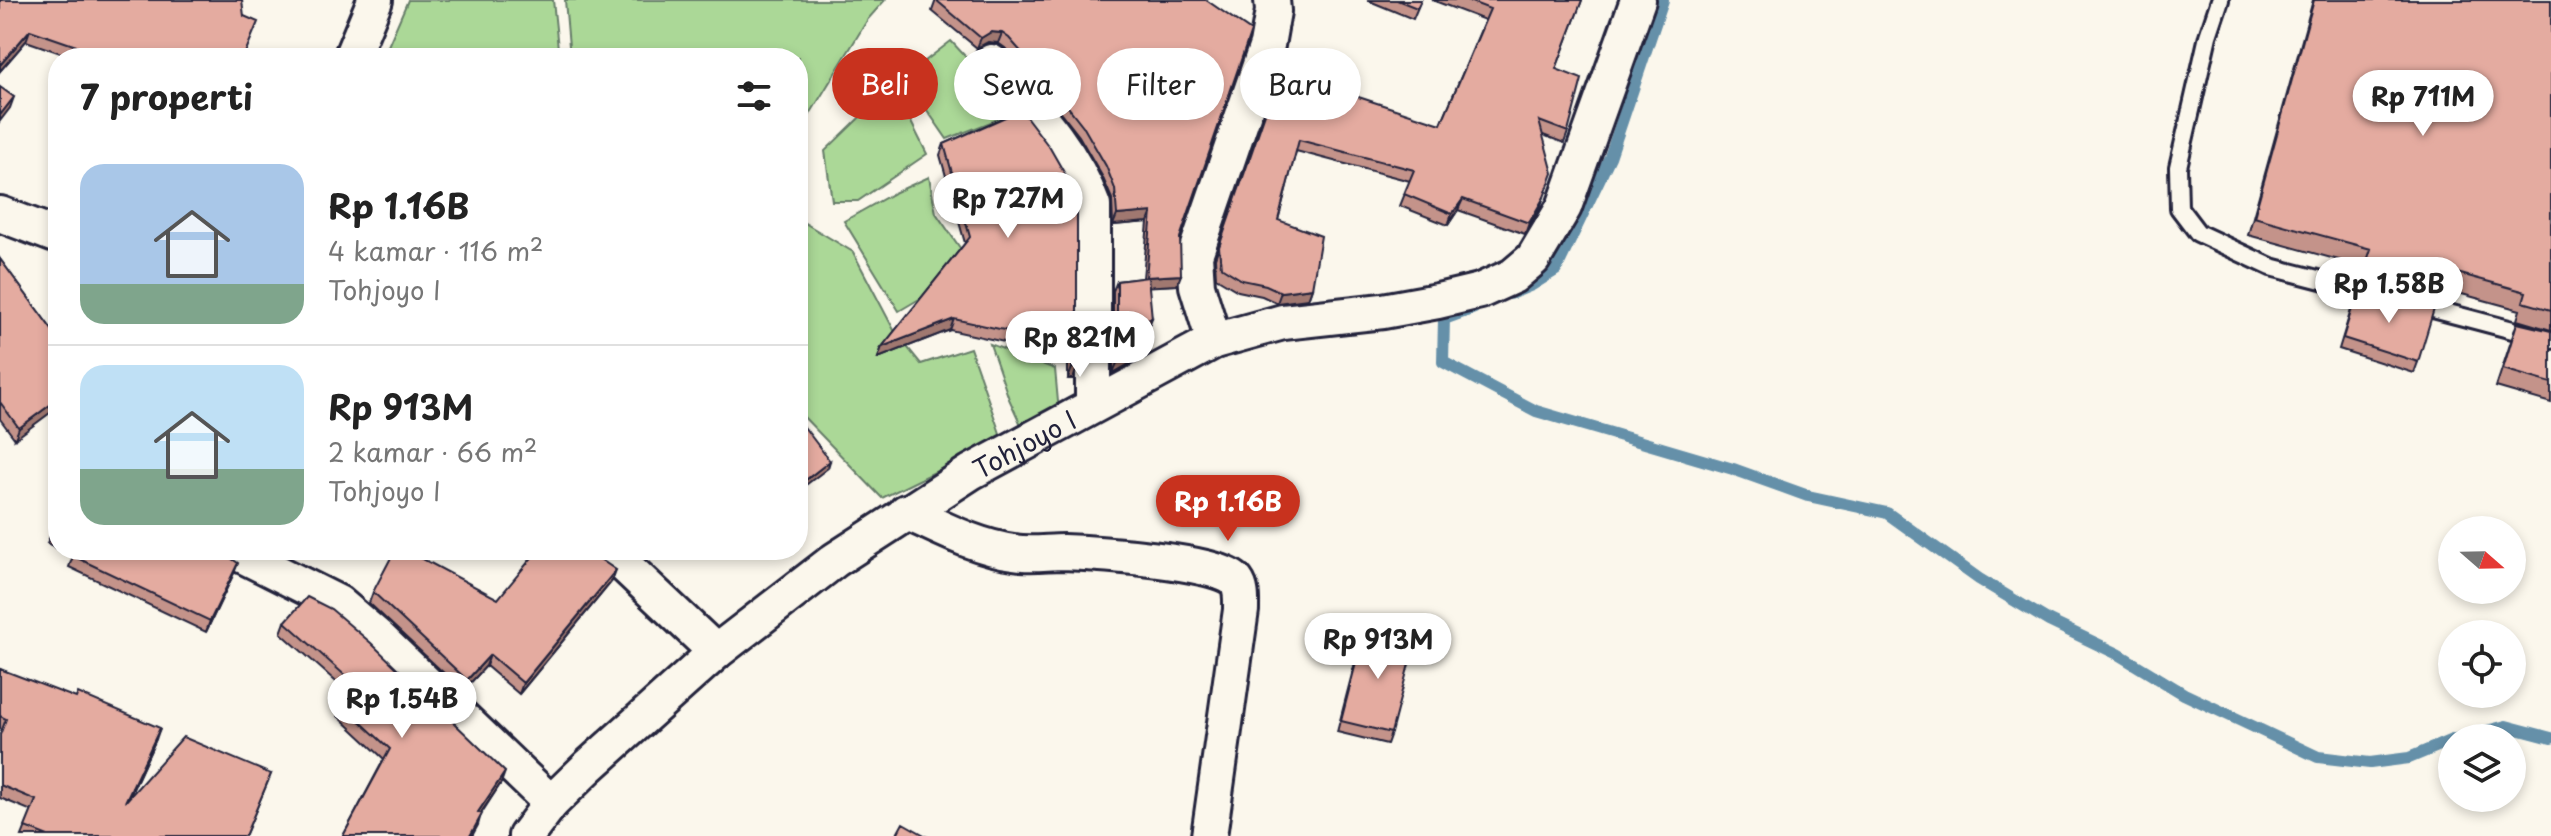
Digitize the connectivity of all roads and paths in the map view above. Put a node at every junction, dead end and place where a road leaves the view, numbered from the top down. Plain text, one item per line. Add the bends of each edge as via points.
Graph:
1 (375, 0) edge
2 (1272, 0) edge
3 (1638, 0) edge
4 (2220, 0) edge
5 (355, 48) edge
6 (1041, 120) edge
7 (0, 214) edge
8 (48, 232) edge
9 (2551, 340) edge
10 (1214, 341) junction
11 (1093, 405) junction
12 (906, 512) junction
13 (252, 560) edge
14 (617, 560) edge
15 (716, 652) junction
16 (551, 803) junction
17 (529, 835) edge
18 (1209, 836) edge

1 - 5 street
2 - 10 street via 1267,45 1195,255 1197,286
3 - 10 street, Tohjoyo I via 1564,207 1533,259 1513,276 1452,298 1283,322
4 - 9 lane via 2178,167 2179,208 2198,233 2271,267
6 - 11 street via 1085,184 1093,206
7 - 8 street
10 - 11 street, Tohjoyo I
11 - 12 street, Tohjoyo I
12 - 15 street, Tohjoyo I
12 - 18 street via 977,544 1016,553 1192,565 1236,581 1241,610
13 - 16 street via 338,603
14 - 15 street
15 - 16 street, Tohjoyo I
16 - 17 street, Tohjoyo I

